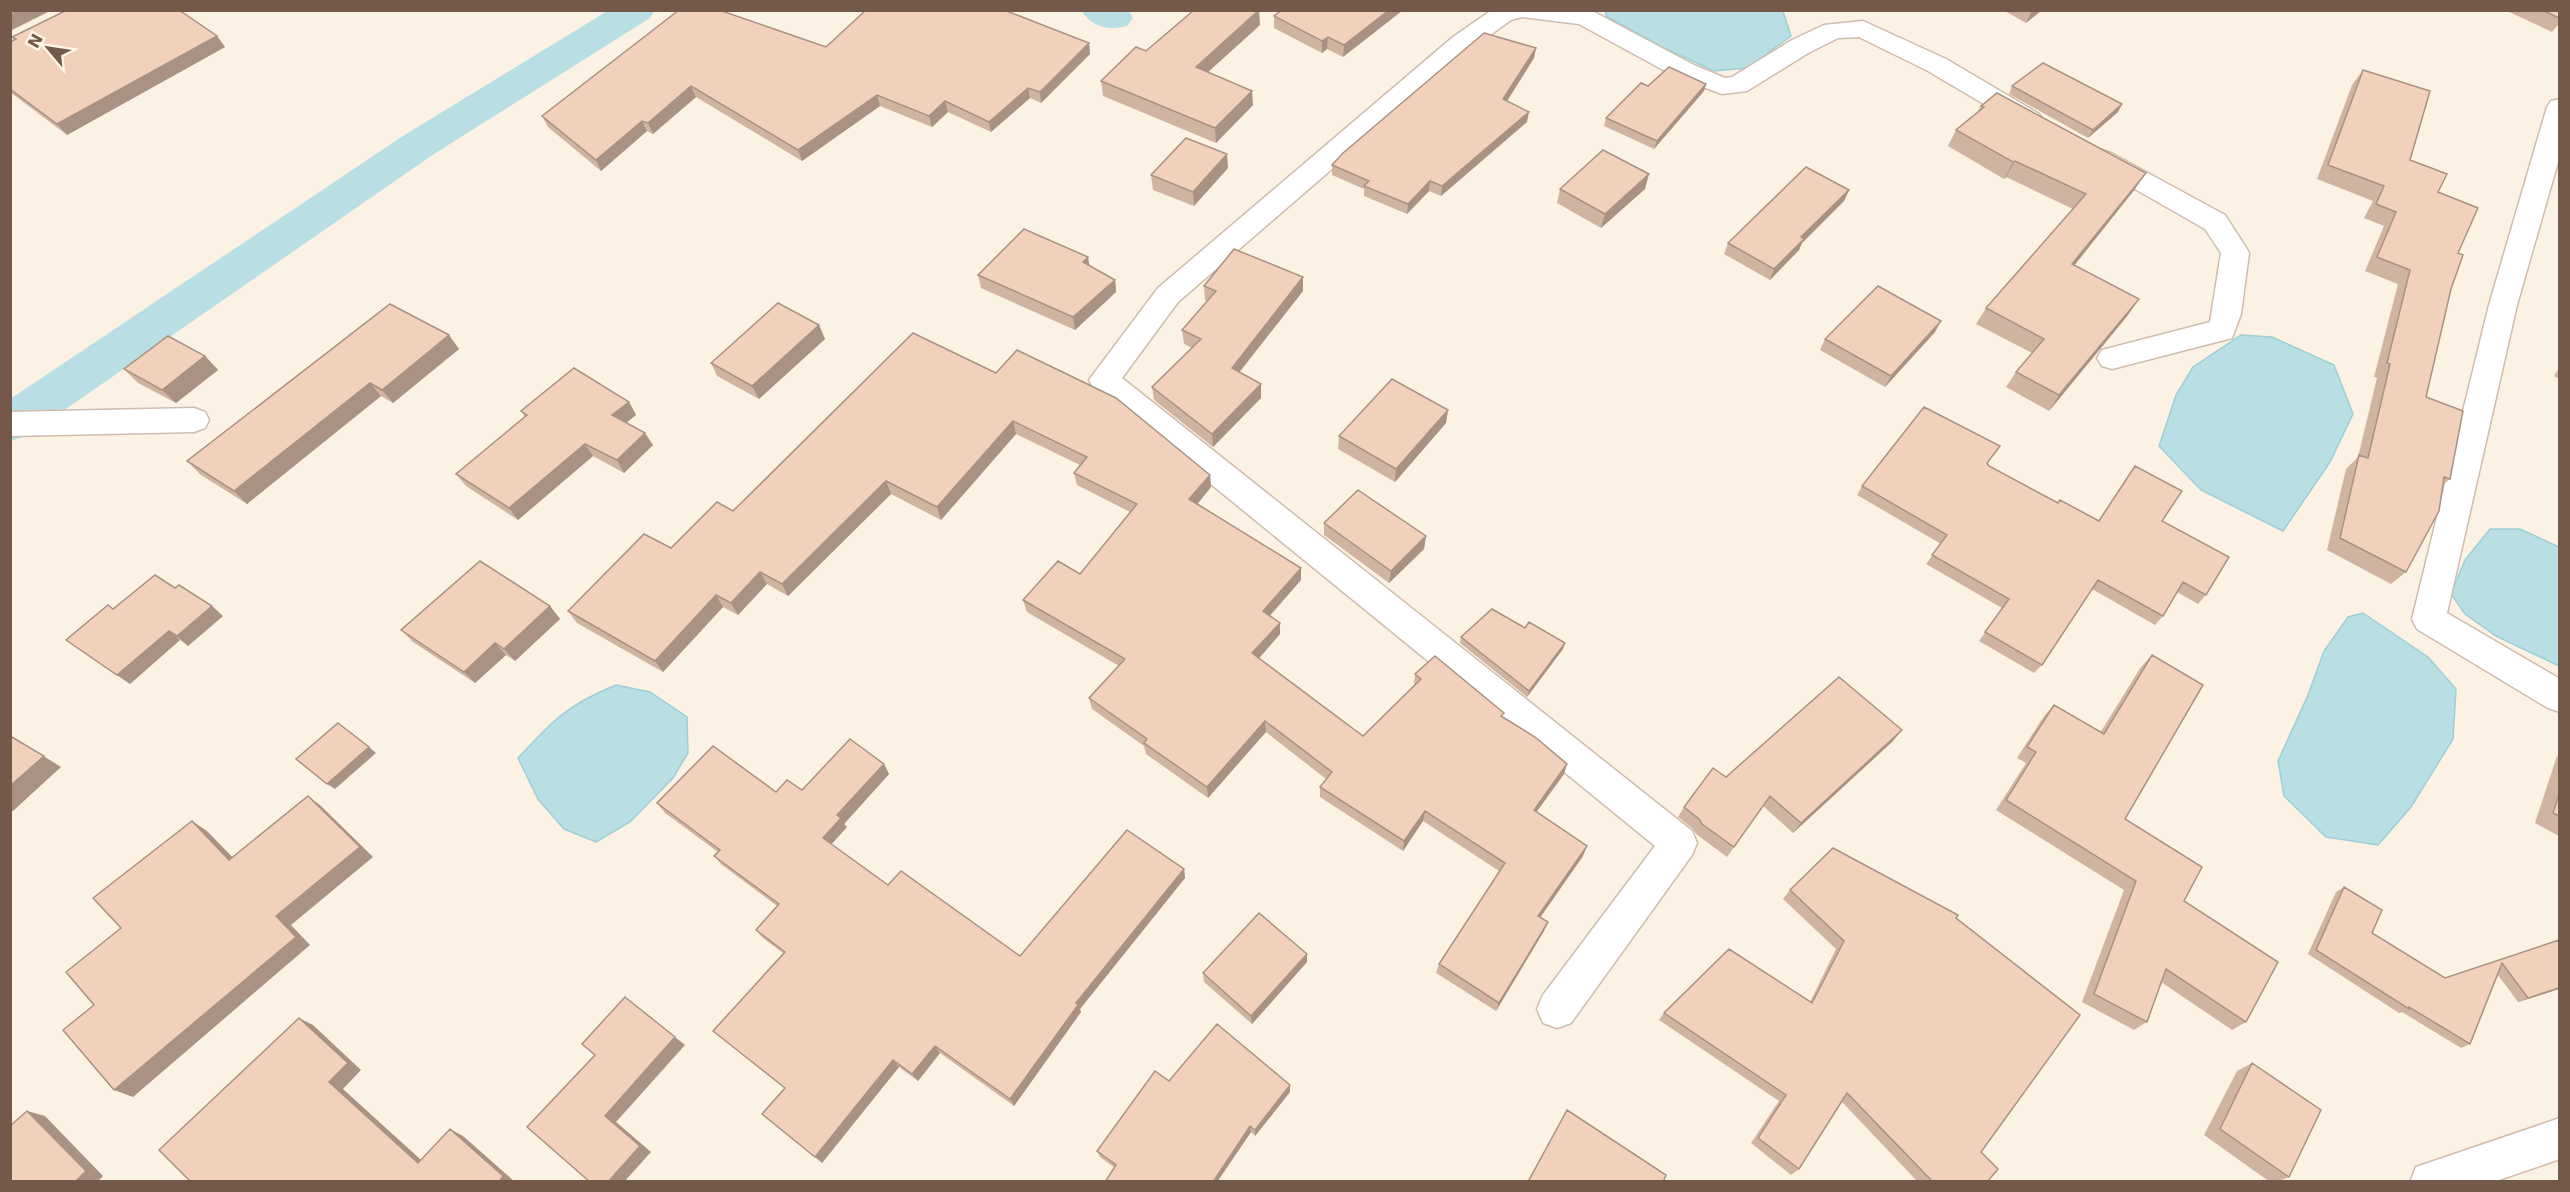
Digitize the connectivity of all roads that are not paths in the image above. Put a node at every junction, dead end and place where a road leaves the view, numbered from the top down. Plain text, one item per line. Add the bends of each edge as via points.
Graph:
1 (1520, 10) edge
2 (1525, 10) edge
3 (1861, 10) edge
4 (1833, 30) junction
5 (2559, 107) edge
6 (2048, 130) edge
7 (2084, 150) edge
8 (2112, 358) edge
9 (194, 420) dead end
10 (23, 423) edge
11 (2559, 697) edge
12 (1557, 1010) dead end
13 (2559, 1138) edge
14 (2431, 1182) edge

1 - 12 street via 1503,14 1462,43 1168,295 1104,380 1679,843
2 - 4 street via 1585,17 1685,71 1722,86 1738,85
3 - 4 street
4 - 6 street via 1863,29 1937,65
5 - 11 street via 2502,305 2429,619
7 - 8 street via 2215,222 2235,252 2222,330
9 - 10 street
13 - 14 street

